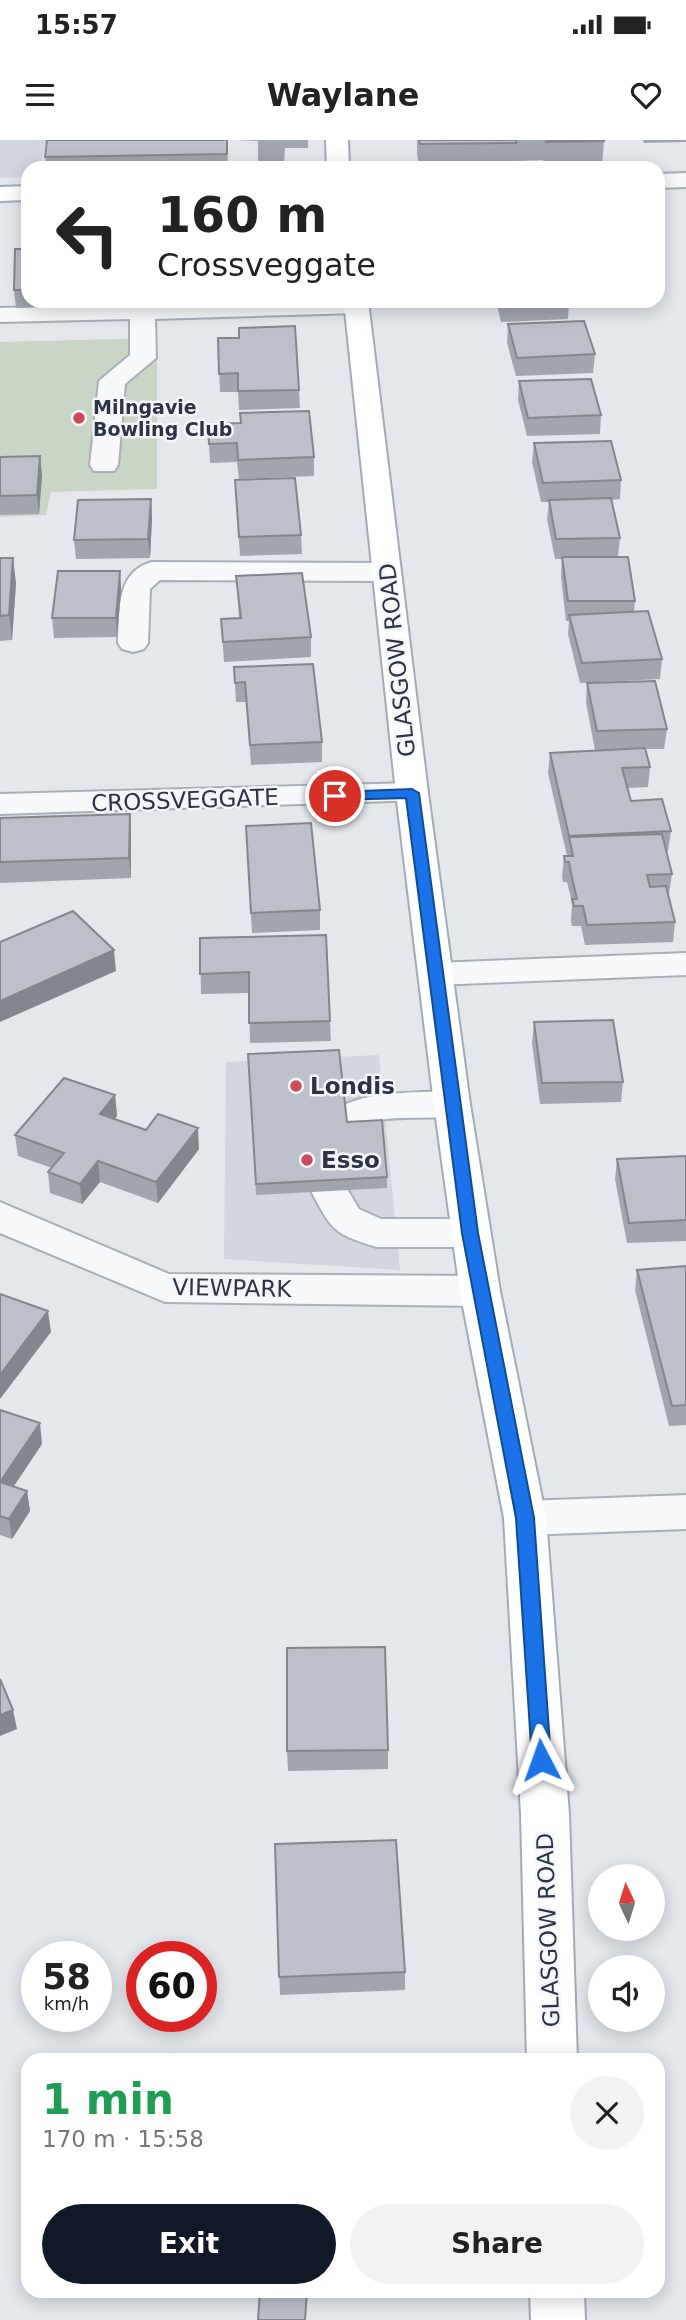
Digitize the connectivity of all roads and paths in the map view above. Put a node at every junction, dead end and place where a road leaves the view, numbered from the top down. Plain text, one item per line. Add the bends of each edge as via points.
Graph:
1 (337, 140) edge
2 (338, 161) edge
3 (686, 180) edge
4 (665, 181) edge
5 (21, 193) edge
6 (0, 194) edge
7 (237, 308) edge
8 (357, 308) edge
9 (142, 312) junction
10 (0, 316) edge
11 (104, 465) dead end
12 (387, 572) junction
13 (133, 643) dead end
14 (412, 793) junction
15 (0, 804) edge
16 (686, 964) edge
17 (435, 974) junction
18 (452, 1104) junction
19 (345, 1120) edge
20 (330, 1191) edge
21 (0, 1216) edge
22 (470, 1233) junction
23 (480, 1291) junction
24 (686, 1512) edge
25 (525, 1518) junction
26 (552, 2053) edge
27 (557, 2298) edge
28 (558, 2320) edge

1 - 2 main road
3 - 4 street
5 - 6 main road
7 - 9 street
8 - 12 main road, GLASGOW ROAD
9 - 10 street
9 - 11 street via 143,358 112,381
12 - 13 street via 152,570 136,587
12 - 14 main road, GLASGOW ROAD
14 - 15 street, CROSSVEGGATE
14 - 17 main road, GLASGOW ROAD
16 - 17 street
17 - 18 main road, GLASGOW ROAD
18 - 19 street via 374,1108
18 - 22 main road, GLASGOW ROAD
20 - 22 street via 345,1219 377,1233
21 - 23 street, VIEWPARK via 165,1288
22 - 23 main road, GLASGOW ROAD
23 - 25 main road, GLASGOW ROAD
24 - 25 street
25 - 26 main road, GLASGOW ROAD via 545,1814
27 - 28 main road

